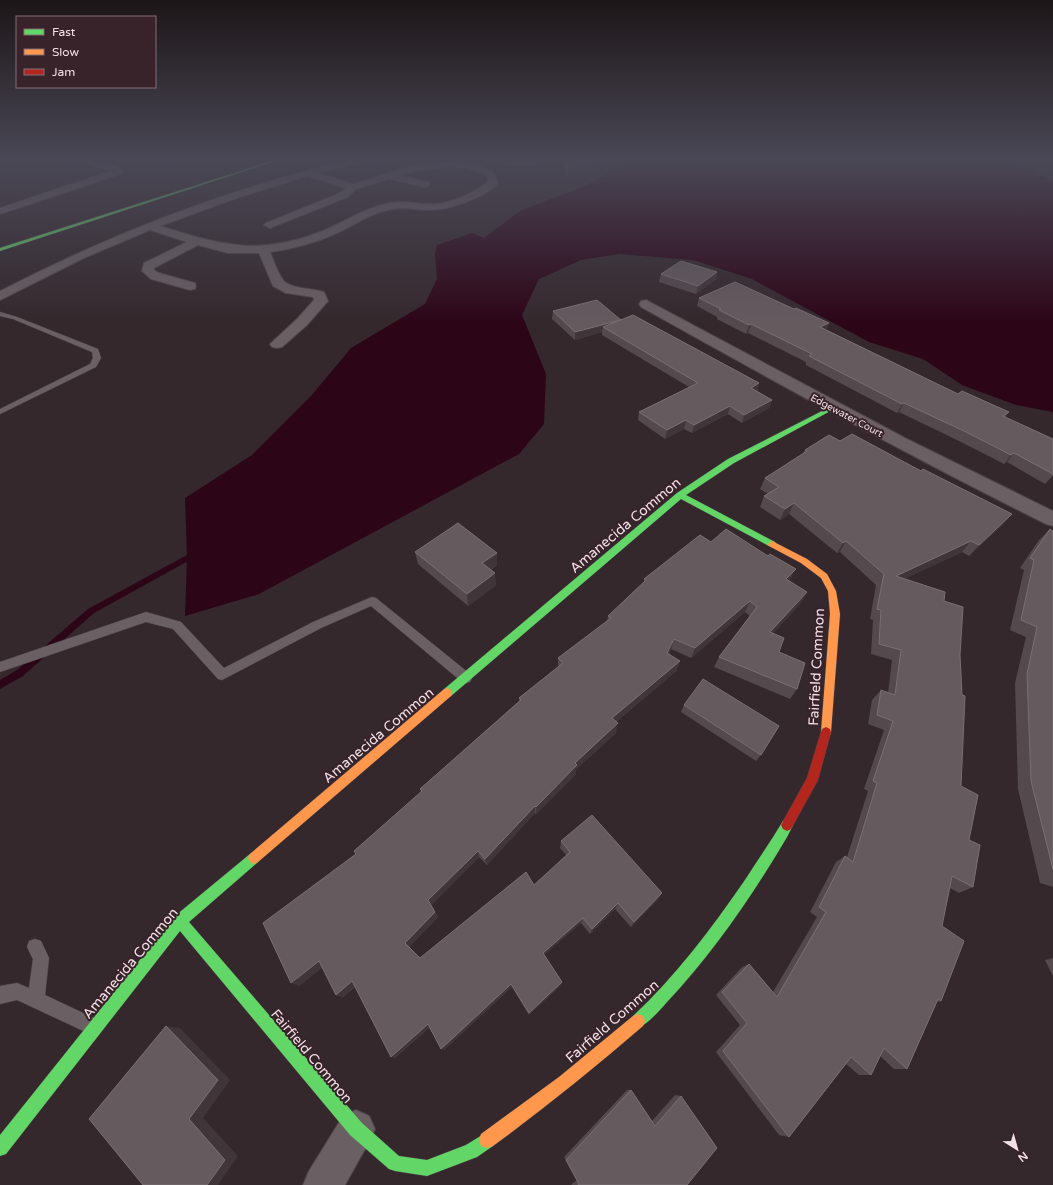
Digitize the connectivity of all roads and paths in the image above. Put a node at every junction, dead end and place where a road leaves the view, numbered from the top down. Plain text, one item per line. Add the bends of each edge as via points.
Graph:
1 (113, 213) edge
2 (187, 213) edge
3 (299, 213) edge
4 (367, 213) edge
5 (270, 225) dead end
6 (150, 227) junction
7 (196, 242) junction
8 (263, 249) junction
9 (0, 250) edge
10 (190, 286) dead end
11 (0, 296) edge
12 (646, 304) dead end
13 (0, 314) edge
14 (277, 344) dead end
15 (832, 408) junction
16 (0, 412) edge
17 (680, 495) junction
18 (1053, 519) edge
19 (0, 667) edge
20 (466, 678) junction
21 (180, 921) junction
22 (36, 948) dead end
23 (0, 995) edge
24 (36, 1000) junction
25 (95, 1027) junction
26 (356, 1129) junction
27 (0, 1148) edge
28 (323, 1185) edge

1 - 9 street
2 - 6 street
3 - 5 street
4 - 8 street via 305,241
6 - 7 street
6 - 11 street via 106,245
7 - 8 street via 230,249
7 - 10 street via 148,266 148,271 155,276
8 - 14 street via 278,283 291,290 319,295 321,300 302,322
12 - 15 street, Edgewater Court
13 - 16 lane via 95,352 97,358 93,365
15 - 17 street, Amanecida Common via 731,462
15 - 18 street, Edgewater Court
17 - 20 street, Amanecida Common
17 - 26 street, Fairfield Common via 804,561 824,576 832,591 835,614 827,728 812,780 783,832 695,962 658,1003 528,1111 471,1151 427,1168 395,1163
19 - 20 lane via 146,617 177,625 222,675 317,625 372,601
20 - 21 street, Amanecida Common
21 - 25 street, Amanecida Common
21 - 26 street, Fairfield Common
22 - 24 lane via 41,958
23 - 24 lane via 17,992
24 - 25 lane
25 - 27 street, Amanecida Common
26 - 28 street

